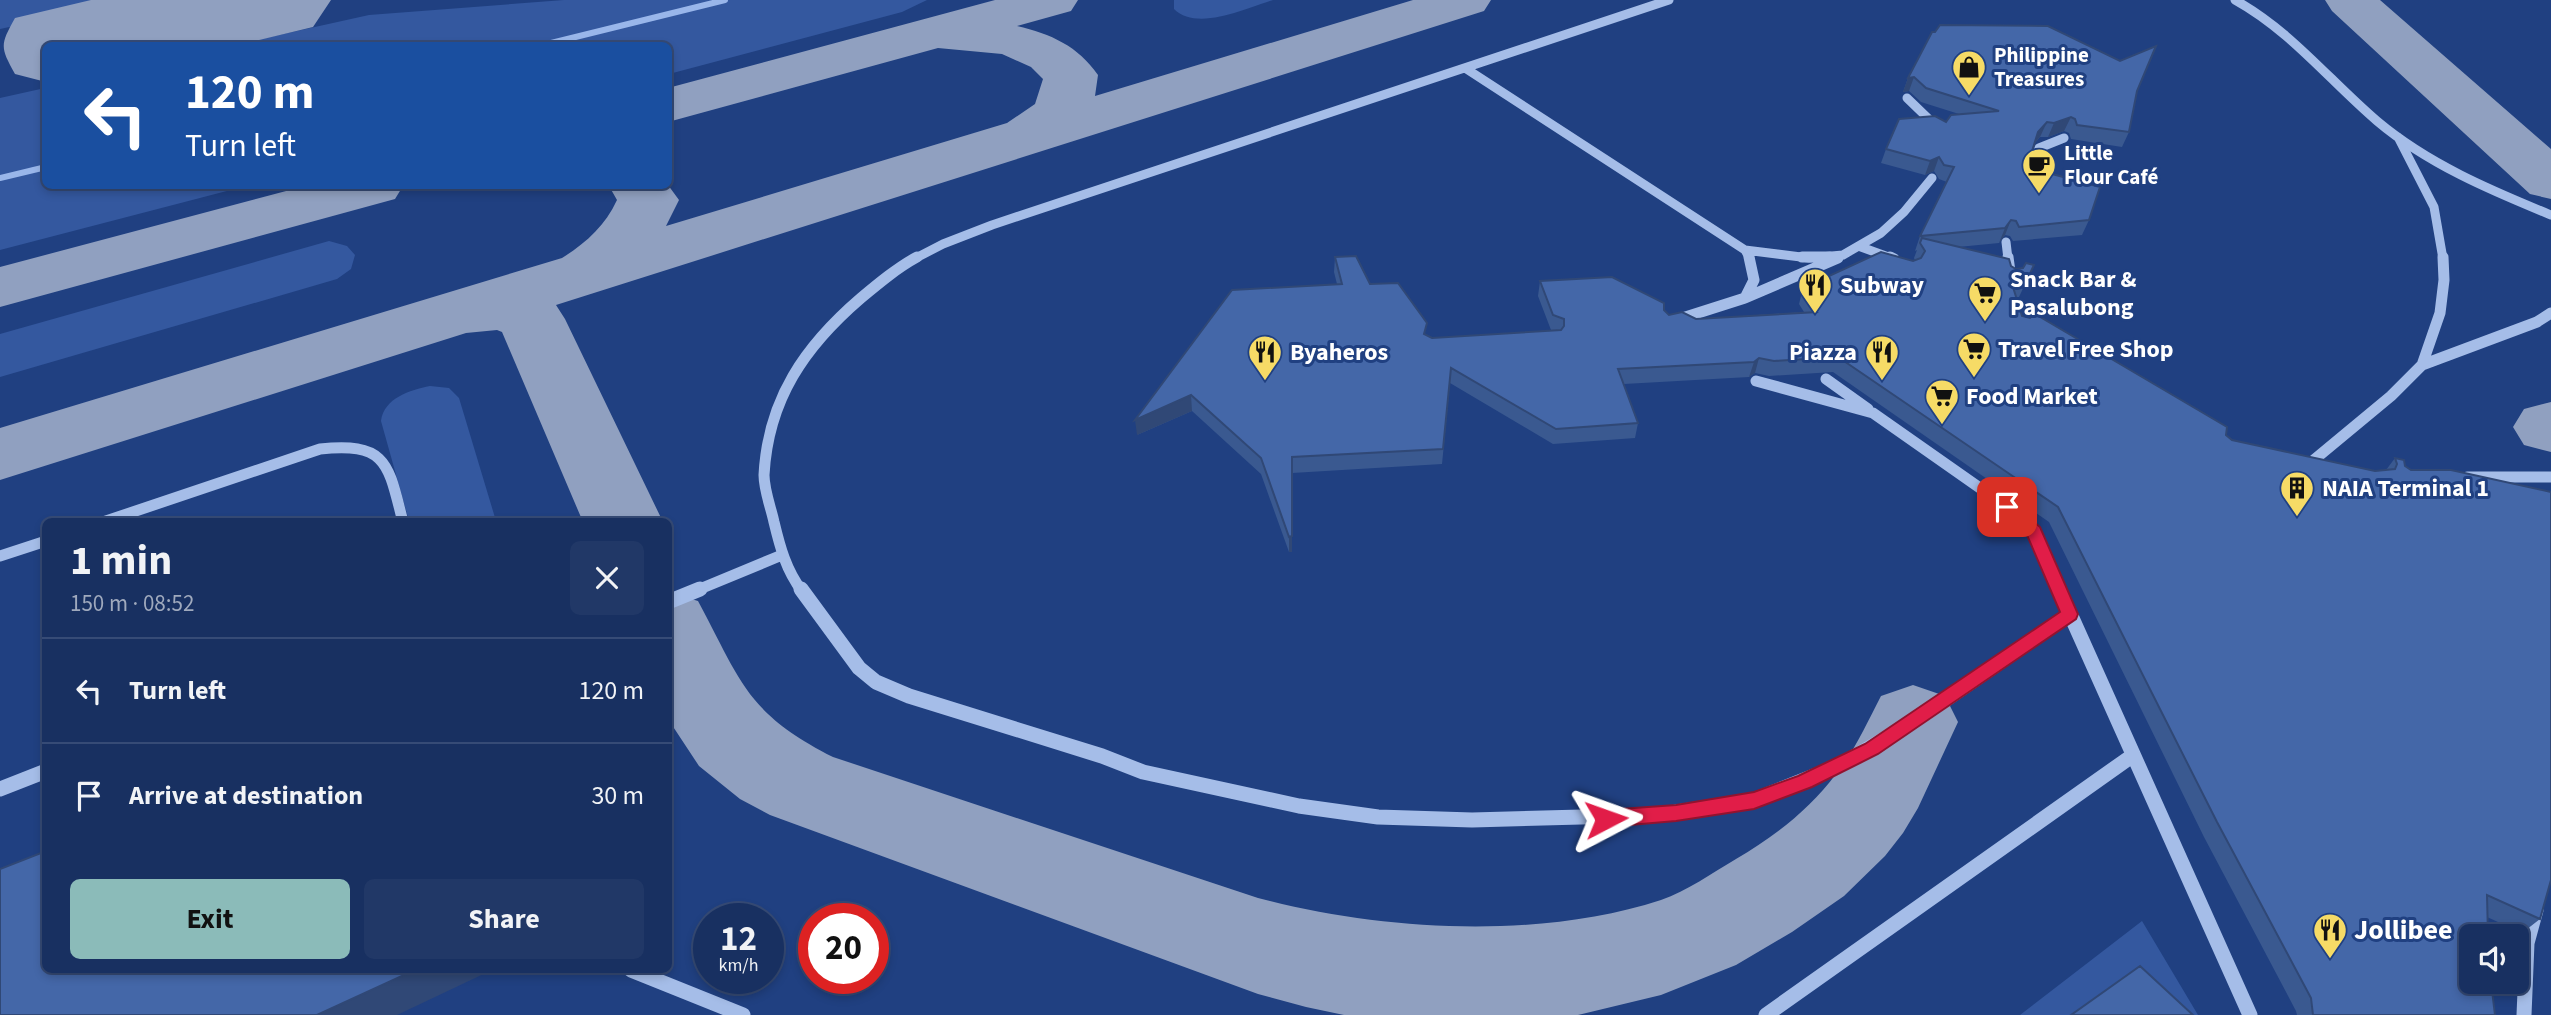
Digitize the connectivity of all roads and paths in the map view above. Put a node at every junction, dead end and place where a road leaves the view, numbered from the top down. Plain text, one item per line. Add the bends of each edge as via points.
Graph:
1 (1669, 0) edge
2 (2235, 0) edge
3 (1465, 68) junction
4 (1906, 99) dead end
5 (1939, 129) edge
6 (2398, 137) junction
7 (2064, 138) dead end
8 (1932, 177) edge
9 (2028, 184) edge
10 (2551, 215) edge
11 (2006, 242) edge
12 (1861, 247) junction
13 (1745, 250) junction
14 (1841, 256) junction
15 (1911, 266) edge
16 (2011, 276) edge
17 (1745, 298) junction
18 (2551, 313) edge
19 (1668, 322) edge
20 (2422, 365) junction
21 (1826, 379) dead end
22 (1756, 381) dead end
23 (1874, 413) junction
24 (2303, 463) joint
25 (2322, 467) edge
26 (2455, 477) edge
27 (2551, 477) edge
28 (115, 518) edge
29 (402, 518) edge
30 (42, 542) edge
31 (782, 555) junction
32 (0, 556) edge
33 (672, 600) edge
34 (2070, 614) junction
35 (2132, 755) junction
36 (42, 773) edge
37 (0, 789) edge
38 (2542, 892) edge
39 (638, 973) edge
40 (743, 1015) edge
41 (1766, 1015) edge
42 (2250, 1015) edge
43 (2524, 1015) edge

1 - 3 street
2 - 6 street via 2286,33
3 - 13 street
3 - 31 street via 992,225 943,244 880,282 802,359 770,432 764,478
4 - 5 street
6 - 10 street via 2482,184
6 - 20 street via 2434,207 2442,248 2440,313
7 - 9 street via 2039,148
8 - 12 street via 1913,202
11 - 16 street
12 - 14 street
12 - 15 street
13 - 14 street
13 - 17 street via 1756,269
14 - 17 street
17 - 19 street
18 - 20 street
20 - 24 street via 2390,396
21 - 23 street
22 - 23 street
23 - 34 street via 2034,531
24 - 25 lane
26 - 27 lane
28 - 29 street via 320,449 343,446 380,455 388,467
30 - 32 street
31 - 33 street
31 - 34 street via 818,616 859,668 876,682 1143,772 1299,806 1378,817 1606,819 1754,800 1871,749
34 - 35 street
35 - 41 street
35 - 42 street
36 - 37 street
38 - 43 street via 2527,943
39 - 40 street

